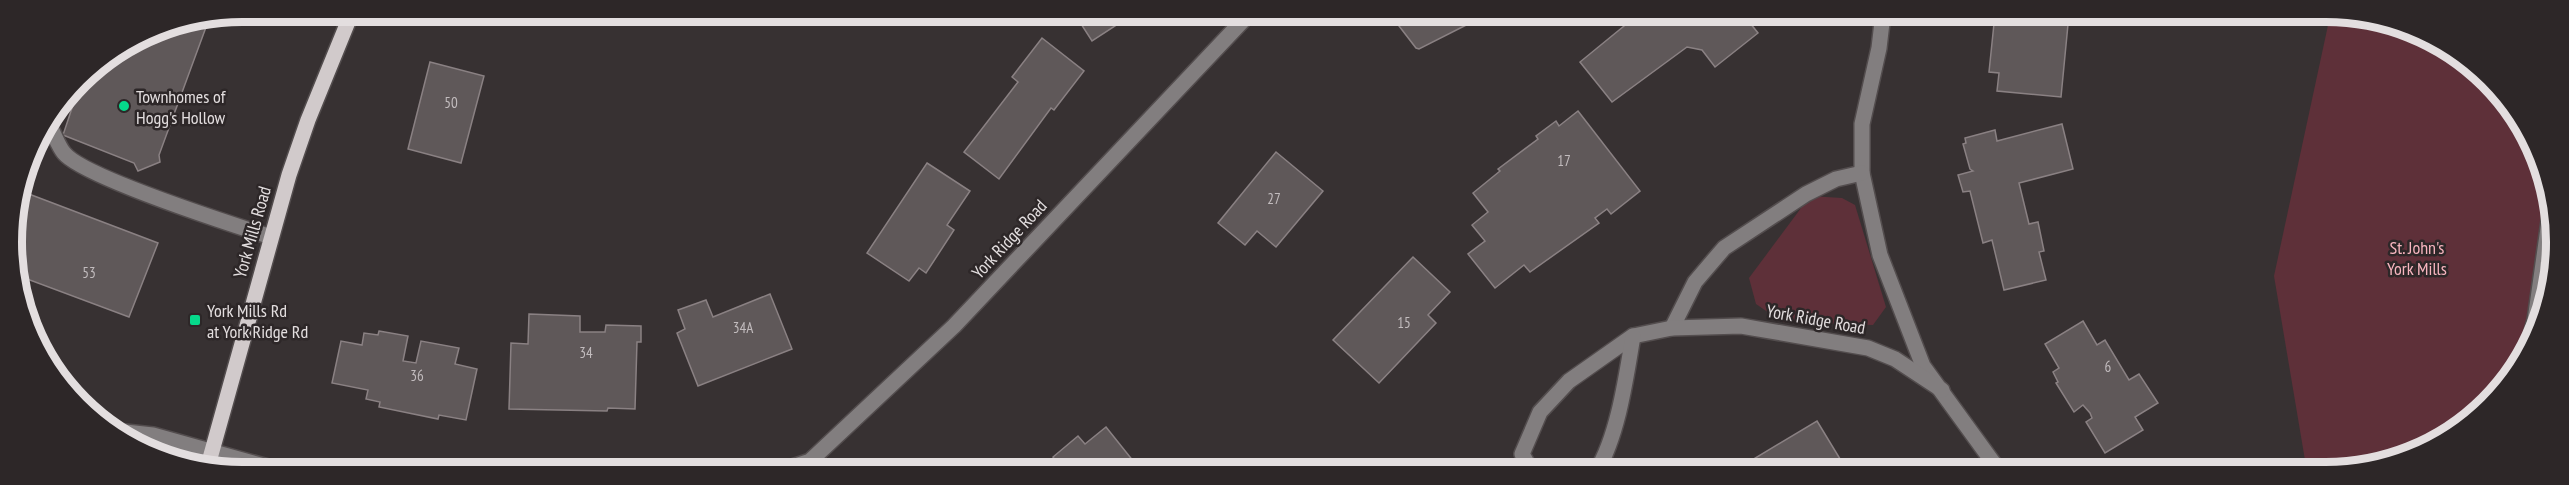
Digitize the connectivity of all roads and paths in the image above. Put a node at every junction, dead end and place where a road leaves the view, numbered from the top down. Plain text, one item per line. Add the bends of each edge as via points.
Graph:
1 (348, 22) edge
2 (1241, 22) edge
3 (1874, 22) edge
4 (1882, 22) edge
5 (1879, 48) junction
6 (52, 131) edge
7 (1863, 173) junction
8 (271, 237) junction
9 (2546, 242) edge
10 (2537, 306) edge
11 (1672, 328) junction
12 (1633, 336) junction
13 (1942, 390) junction
14 (132, 433) edge
15 (212, 452) junction
16 (210, 460) edge
17 (249, 462) edge
18 (807, 462) edge
19 (1526, 462) edge
20 (1603, 462) edge
21 (1993, 462) edge

1 - 8 main road, York Mills Road via 308,120
2 - 18 street, York Ridge Road via 954,326
3 - 5 street, York Ridge Road
4 - 5 street, York Ridge Road
5 - 7 street, York Ridge Road via 1862,124
6 - 8 street via 64,153 84,168
7 - 11 street via 1836,179 1806,194 1724,248 1695,282
7 - 13 street, York Ridge Road via 1880,255 1923,366
8 - 15 main road, York Mills Road
9 - 10 street
11 - 12 street, York Ridge Road
11 - 13 street, York Ridge Road via 1741,326 1868,348 1895,359
12 - 19 street, York Ridge Road via 1569,381 1540,412 1522,454
12 - 20 street via 1625,385
13 - 21 street, York Ridge Road
14 - 15 street
15 - 16 main road, York Mills Road
15 - 17 street

